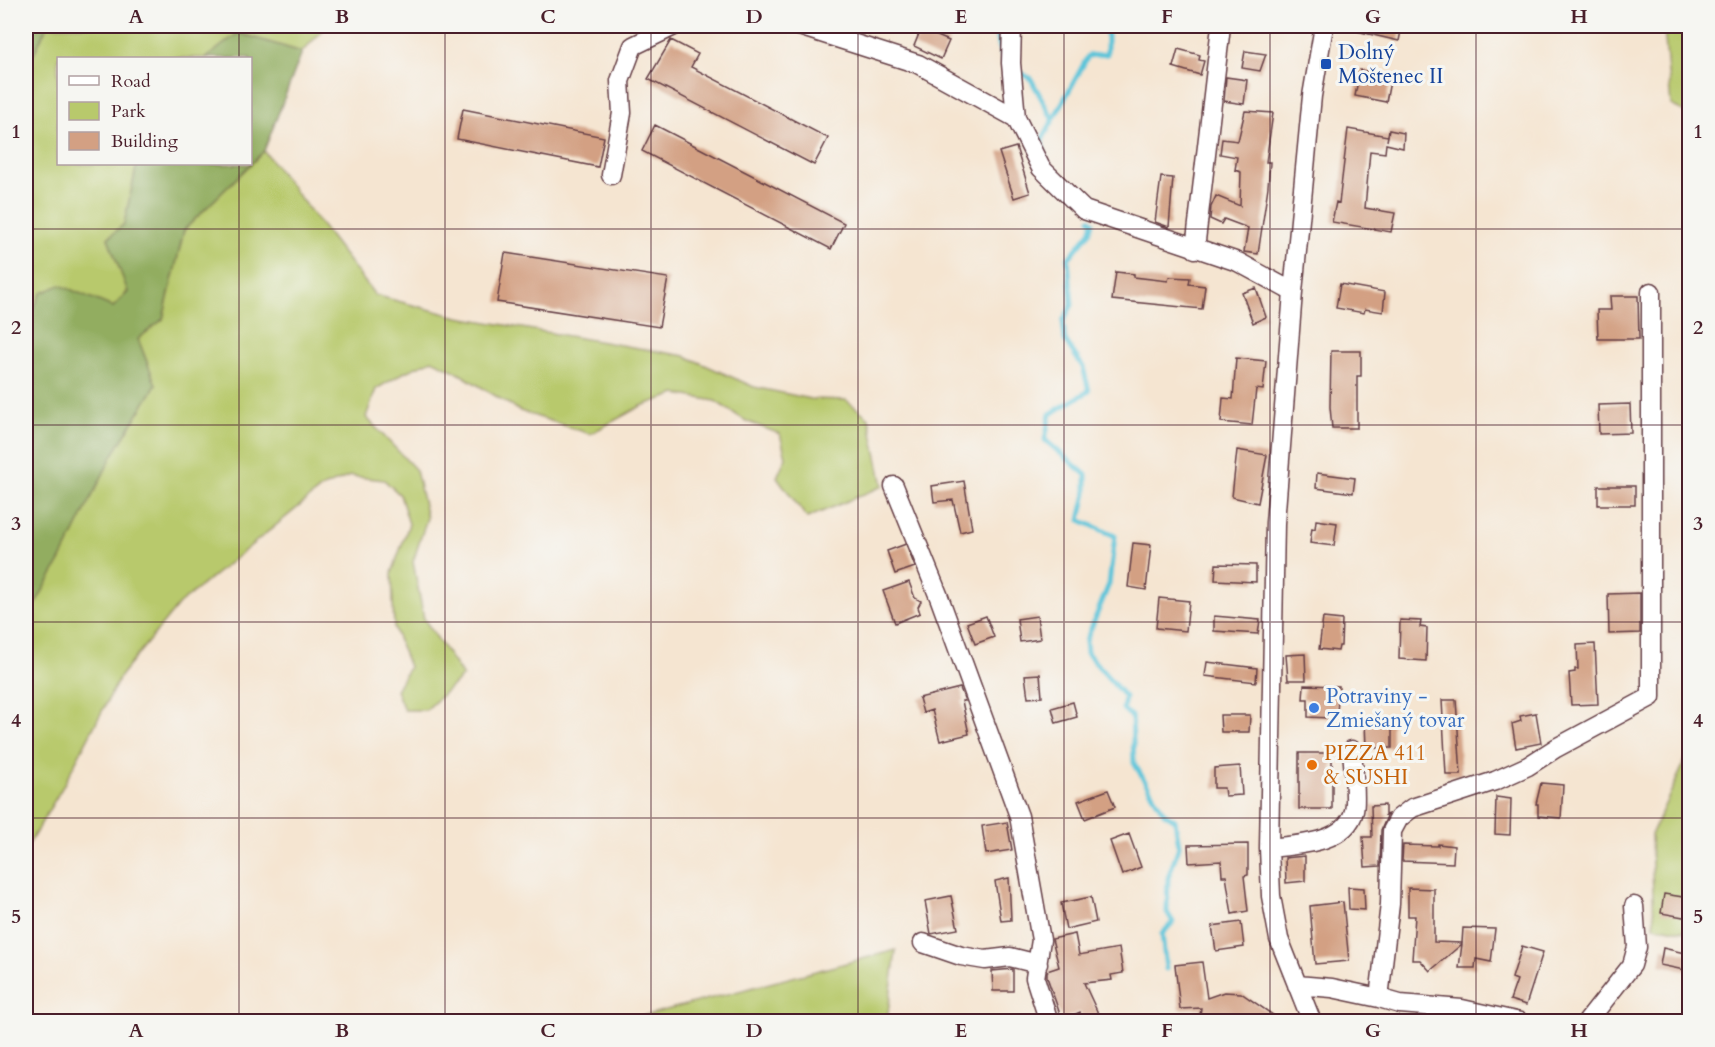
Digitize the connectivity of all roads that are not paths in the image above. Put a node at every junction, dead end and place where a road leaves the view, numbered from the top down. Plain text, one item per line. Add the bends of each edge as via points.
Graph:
1 (674, 26) edge
2 (799, 26) edge
3 (1012, 26) edge
4 (1221, 26) edge
5 (1324, 26) edge
6 (1016, 118) junction
7 (611, 176) dead end
8 (1195, 249) junction
9 (1651, 291) dead end
10 (1293, 292) junction
11 (894, 486) dead end
12 (1352, 750) dead end
13 (1269, 848) junction
14 (1634, 906) dead end
15 (923, 943) dead end
16 (1038, 964) junction
17 (1297, 984) junction
18 (1379, 998) junction
19 (1049, 1022) edge
20 (1312, 1022) edge
21 (1520, 1022) edge
22 (1587, 1022) edge

1 - 7 street via 633,46 620,81 622,113
2 - 6 street via 918,64
3 - 6 street
4 - 8 street
5 - 10 street via 1312,96
6 - 8 street via 1041,168 1090,213
8 - 10 street via 1238,262
9 - 18 street via 1651,698 1528,766 1412,808 1399,818 1392,831 1390,904
10 - 13 street via 1275,523
11 - 16 street via 1019,816 1041,940
12 - 13 street via 1354,811 1347,826 1320,842
13 - 17 street via 1274,915
14 - 22 street via 1637,947 1632,965
15 - 16 street via 961,956 984,960 1010,957
16 - 19 street via 1035,978
17 - 18 street
17 - 20 street
18 - 21 street via 1400,1004 1462,1009

